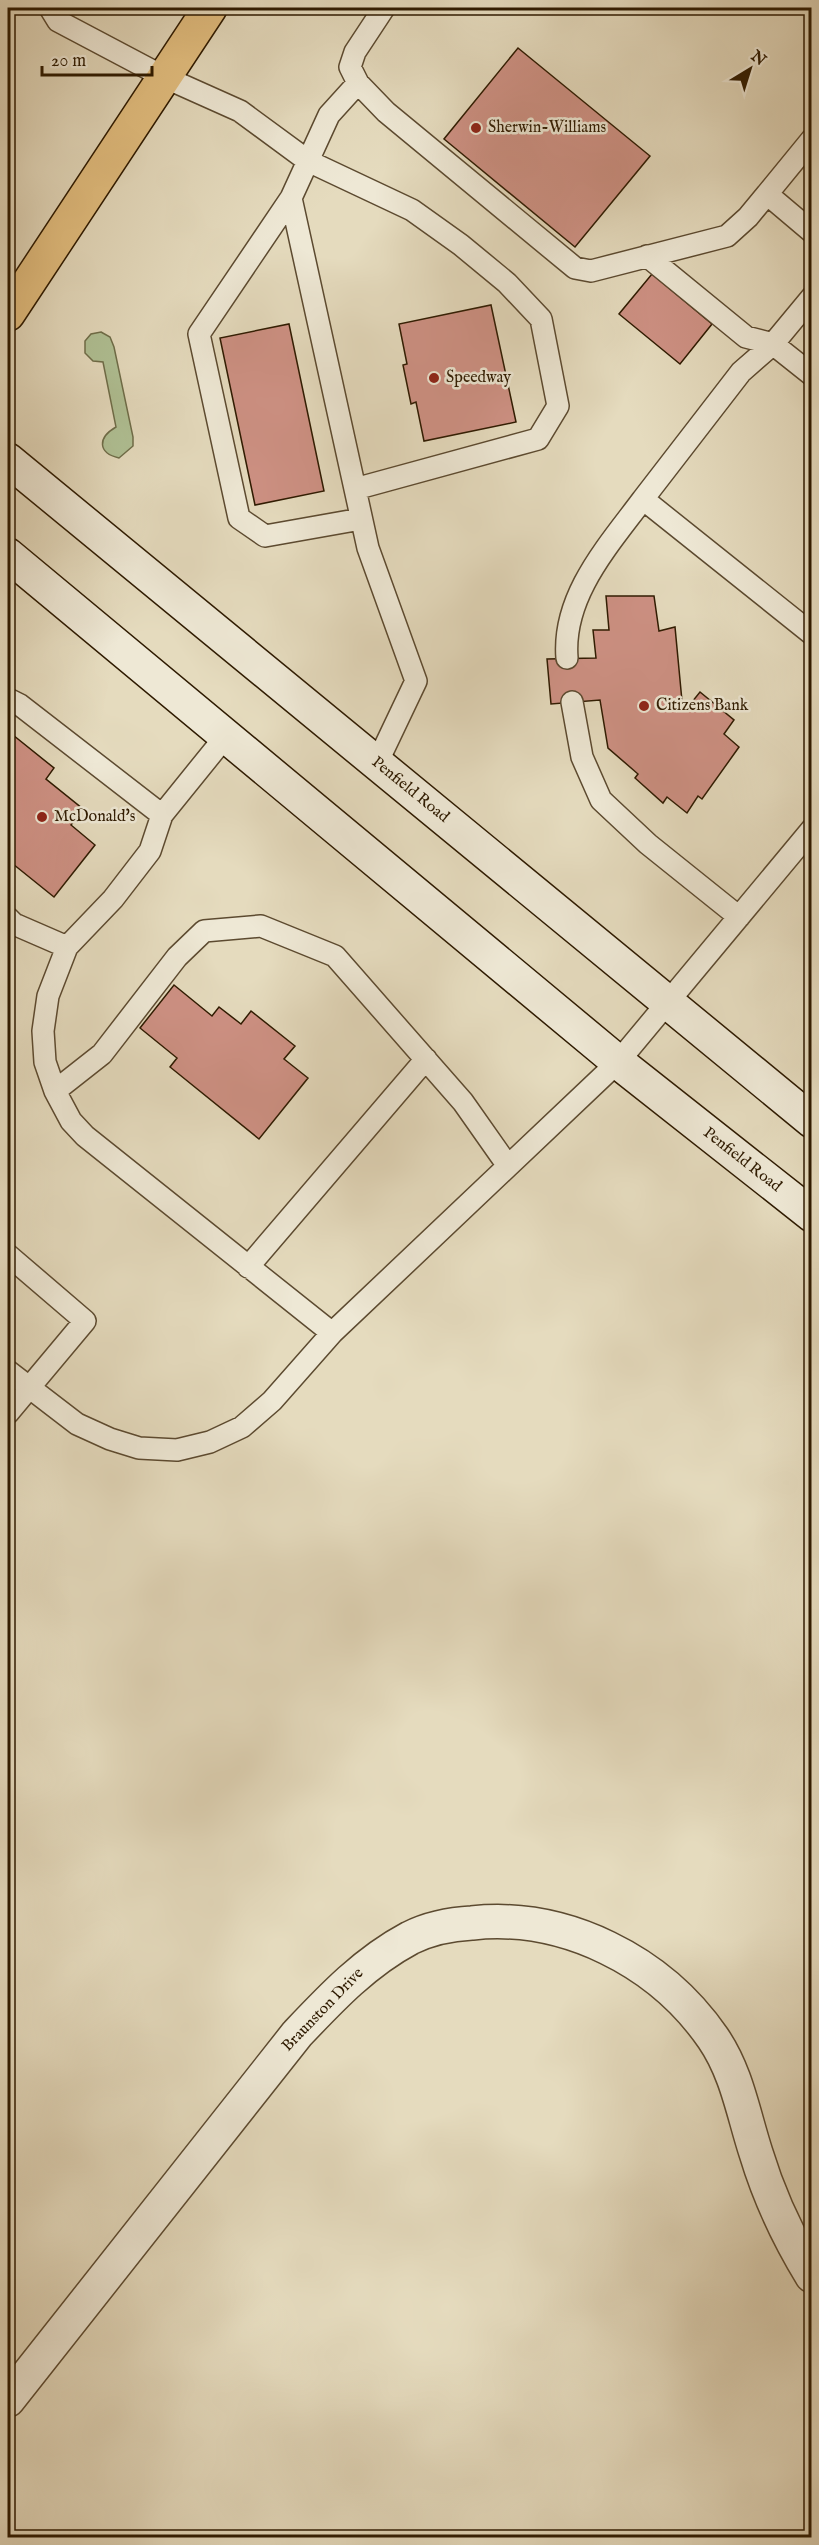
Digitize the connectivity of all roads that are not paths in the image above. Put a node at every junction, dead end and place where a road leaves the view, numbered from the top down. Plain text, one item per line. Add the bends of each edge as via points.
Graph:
1 (50, 8) edge
2 (210, 8) edge
3 (384, 8) edge
4 (165, 77) junction
5 (358, 83) junction
6 (812, 139) edge
7 (308, 161) junction
8 (767, 195) junction
9 (291, 198) junction
10 (812, 232) edge
11 (647, 256) junction
12 (812, 297) edge
13 (8, 314) edge
14 (773, 344) junction
15 (812, 375) edge
16 (8, 460) edge
17 (354, 489) junction
18 (643, 499) junction
19 (362, 519) junction
20 (8, 555) edge
21 (812, 634) edge
22 (567, 658) dead end
23 (8, 699) edge
24 (572, 702) dead end
25 (225, 737) junction
26 (377, 763) junction
27 (162, 815) junction
28 (812, 829) edge
29 (739, 917) junction
30 (8, 918) edge
31 (67, 947) junction
32 (668, 1002) junction
33 (426, 1059) junction
34 (618, 1062) junction
35 (55, 1091) junction
36 (812, 1121) edge
37 (508, 1166) junction
38 (812, 1215) edge
39 (8, 1256) edge
40 (248, 1267) junction
41 (332, 1333) junction
42 (8, 1371) edge
43 (28, 1388) junction
44 (8, 1413) edge
45 (812, 2276) edge
46 (8, 2400) edge

1 - 4 lane via 58,21
2 - 4 main road
3 - 5 lane via 355,52 350,67
4 - 7 lane via 240,111
4 - 13 main road
5 - 7 lane via 328,115
5 - 11 lane via 386,112 575,268 591,272
6 - 8 lane
7 - 9 lane
7 - 17 lane via 412,210 507,283 541,319 558,406 538,439
8 - 10 lane
8 - 11 lane via 727,236
9 - 17 lane
9 - 19 lane via 199,334 239,518 265,536
11 - 14 lane via 746,337
12 - 14 lane
14 - 15 lane
14 - 18 lane via 741,372
16 - 26 main road, Penfield Road
17 - 19 lane
18 - 21 lane
18 - 22 lane via 597,560 574,602
19 - 26 lane via 368,548 416,681
20 - 25 main road, Penfield Road
23 - 27 lane
24 - 29 lane via 582,757 601,800 648,844
25 - 27 lane
25 - 34 main road, Penfield Road
26 - 32 main road, Penfield Road
27 - 31 lane via 150,851 113,899
28 - 29 lane
29 - 32 lane
30 - 31 lane
31 - 35 lane via 48,996 44,1031 45,1062
32 - 34 lane
32 - 36 main road, Penfield Road
33 - 35 lane via 335,956 261,926 204,931 177,957 102,1054
33 - 37 lane via 463,1102
33 - 40 lane
34 - 37 lane
34 - 38 main road, Penfield Road
35 - 40 lane via 85,1136
37 - 41 lane
39 - 43 lane via 85,1322
40 - 41 lane
41 - 43 lane via 272,1401 242,1427 210,1442 177,1450 139,1448 110,1439 77,1424
42 - 43 lane
43 - 44 lane
45 - 46 main road, Braunston Drive via 772,2200 735,2078 713,2039 687,2006 623,1955 584,1937 493,1920 455,1924 412,1936 369,1963 334,1994 297,2034

